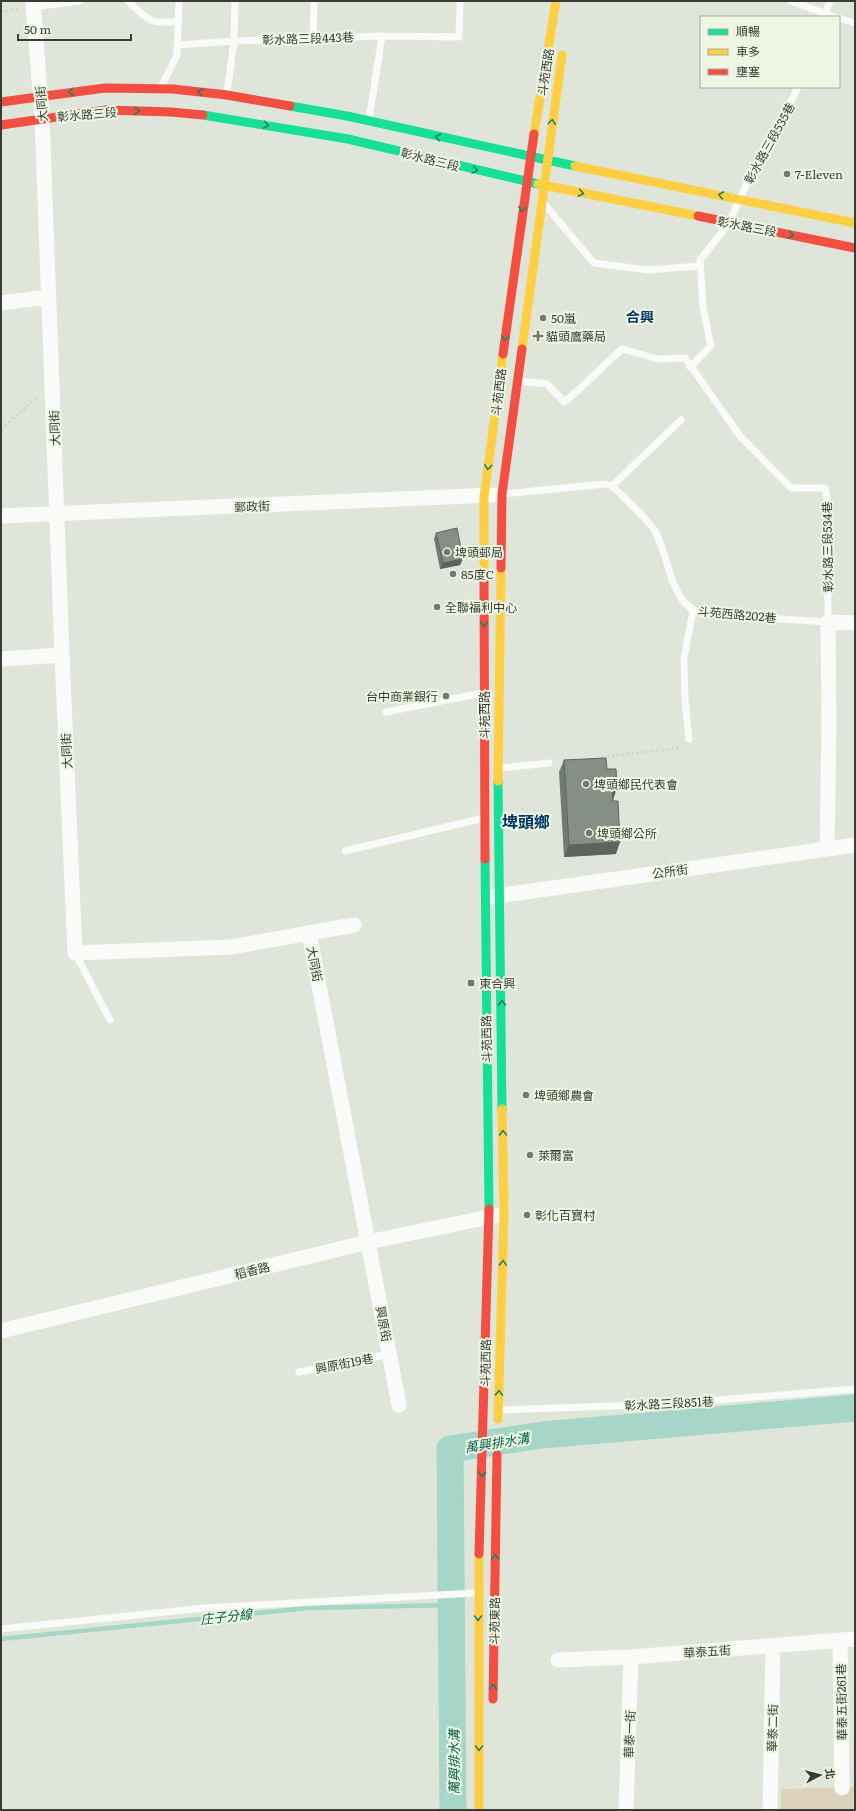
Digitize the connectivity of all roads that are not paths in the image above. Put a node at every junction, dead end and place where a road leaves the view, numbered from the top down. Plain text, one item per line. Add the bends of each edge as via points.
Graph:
1 (80, 1) edge
2 (128, 1) edge
3 (180, 1) edge
4 (235, 1) edge
5 (314, 1) edge
6 (460, 1) edge
7 (556, 1) edge
8 (791, 1) edge
9 (830, 1) edge
10 (33, 4) edge
11 (824, 15) edge
12 (840, 18) edge
13 (179, 21) junction
14 (855, 23) edge
15 (382, 36) junction
16 (313, 38) junction
17 (234, 41) junction
18 (177, 45) junction
19 (563, 46) dead end
20 (798, 88) edge
21 (160, 89) junction
22 (227, 95) junction
23 (40, 96) junction
24 (1, 102) edge
25 (42, 118) junction
26 (309, 121) junction
27 (369, 122) junction
28 (1, 124) edge
29 (531, 156) junction
30 (547, 160) junction
31 (526, 182) junction
32 (543, 186) junction
33 (739, 199) junction
34 (541, 201) junction
35 (729, 222) junction
36 (855, 223) edge
37 (855, 248) edge
38 (700, 266) junction
39 (48, 297) junction
40 (1, 303) edge
41 (690, 367) junction
42 (517, 380) junction
43 (681, 420) dead end
44 (612, 486) junction
45 (502, 494) junction
46 (484, 497) junction
47 (58, 514) junction
48 (1, 516) edge
49 (692, 611) junction
50 (828, 622) junction
51 (855, 624) edge
52 (62, 655) junction
53 (1, 659) edge
54 (484, 692) junction
55 (386, 712) dead end
56 (689, 739) road end
57 (549, 763) dead end
58 (484, 766) junction
59 (499, 768) junction
60 (485, 818) junction
61 (855, 845) edge
62 (827, 848) junction
63 (345, 851) dead end
64 (500, 896) junction
65 (484, 898) junction
66 (354, 925) dead end
67 (309, 933) junction
68 (76, 953) junction
69 (110, 1020) dead end
70 (504, 1213) junction
71 (489, 1217) junction
72 (368, 1242) junction
73 (1, 1331) edge
74 (390, 1354) junction
75 (299, 1372) dead end
76 (855, 1389) edge
77 (399, 1405) dead end
78 (484, 1408) junction
79 (498, 1410) junction
80 (497, 1432) dead end
81 (483, 1435) joint
82 (497, 1448) dead end
83 (478, 1593) junction
84 (1, 1629) edge
85 (855, 1639) edge
86 (840, 1640) junction
87 (774, 1646) junction
88 (631, 1657) junction
89 (558, 1660) dead end
90 (493, 1709) dead end
91 (842, 1788) dead end
92 (479, 1810) edge
93 (626, 1810) edge
94 (770, 1810) edge

1 - 10 lane
2 - 13 lane via 148,20 161,23
3 - 13 lane
4 - 17 lane
5 - 16 lane
6 - 15 lane, 彰水路三段443巷 via 458,38
7 - 29 main road, 斗苑西路
8 - 11 lane
9 - 11 lane
10 - 23 street, 大同街
12 - 14 lane
13 - 18 lane
15 - 16 lane, 彰水路三段443巷
15 - 27 lane
16 - 17 lane, 彰水路三段443巷
17 - 18 lane, 彰水路三段443巷
17 - 22 lane
18 - 21 lane via 177,55
30 -> 19 main road, 斗苑西路
20 - 33 lane, 彰水路三段535巷
22 -> 21 main road, 彰水路三段
21 -> 23 main road, 彰水路三段 via 106,88
22 - 26 main road, 彰水路三段
23 - 24 main road, 彰水路三段
23 - 25 street, 大同街
25 -> 26 main road, 彰水路三段 via 106,110
25 - 28 main road, 彰水路三段
25 - 39 street, 大同街
26 - 27 main road, 彰水路三段 via 347,116
26 -> 31 main road, 彰水路三段 via 348,139
29 -> 27 main road, 彰水路三段
29 - 30 main road, 彰水路三段
29 - 31 main road, 斗苑西路
30 - 32 main road, 斗苑西路
33 -> 30 main road, 彰水路三段
31 - 32 main road, 彰水路三段
31 -> 46 main road, 斗苑西路
32 - 34 main road, 斗苑西路
32 -> 35 main road, 彰水路三段
33 - 35 lane
33 - 36 main road, 彰水路三段
34 - 38 lane via 594,263 648,270
34 - 42 main road, 斗苑西路
35 -> 37 main road, 彰水路三段
35 - 38 lane via 700,260
38 - 41 lane via 703,308 711,346
39 - 40 street
39 - 47 street, 大同街
41 - 42 lane via 685,358 658,359 622,349 564,402 547,384
41 - 50 lane, 彰水路三段534巷 via 740,436 791,488 825,488
42 - 45 main road, 斗苑西路
43 - 44 lane
44 - 45 lane via 605,484
44 - 49 lane, 斗苑西路202巷 via 656,532 680,598
45 - 46 street, 郵政街
45 - 59 main road, 斗苑西路
46 - 47 street, 郵政街
46 -> 54 main road, 斗苑西路
47 - 48 street, 郵政街
47 - 52 street, 大同街
49 - 50 lane, 斗苑西路202巷 via 703,614
49 - 56 lane via 684,658
50 - 51 street
50 - 62 street
52 - 53 street
52 - 68 street, 大同街
54 - 55 lane
54 - 58 main road, 斗苑西路
57 - 59 lane
58 - 59 lane
58 - 60 main road, 斗苑西路
59 - 64 main road, 斗苑西路
60 - 63 lane
60 - 65 main road, 斗苑西路
61 - 62 street, 公所街
62 - 64 street, 公所街
64 - 65 street, 公所街
70 -> 64 main road, 斗苑西路
65 - 71 main road, 斗苑西路
66 - 67 street
67 - 68 street, 大同街 via 231,947
67 - 72 street, 大同街
68 - 69 lane
70 - 71 street, 稻香路
79 -> 70 main road, 斗苑西路
71 - 72 street, 稻香路
71 - 78 main road, 斗苑西路
72 - 73 street, 稻香路
72 - 74 street, 興原街
74 - 75 lane, 興原街19巷
74 - 77 street, 興原街
76 - 79 lane, 彰水路三段851巷 via 668,1404
78 - 79 lane, 彰水路三段851巷
78 - 81 main road, 斗苑西路
79 - 80 main road, 斗苑西路
81 -> 83 main road, 斗苑東路
90 -> 82 main road, 斗苑東路
83 - 84 lane via 205,1608
83 -> 92 main road, 斗苑東路
85 - 86 street, 華泰五街
86 - 87 street, 華泰五街
86 - 91 street, 華泰五街261巷
87 - 88 street, 華泰五街
87 - 94 street, 華泰二街
88 - 89 street, 華泰五街
88 - 93 street, 華泰一街

